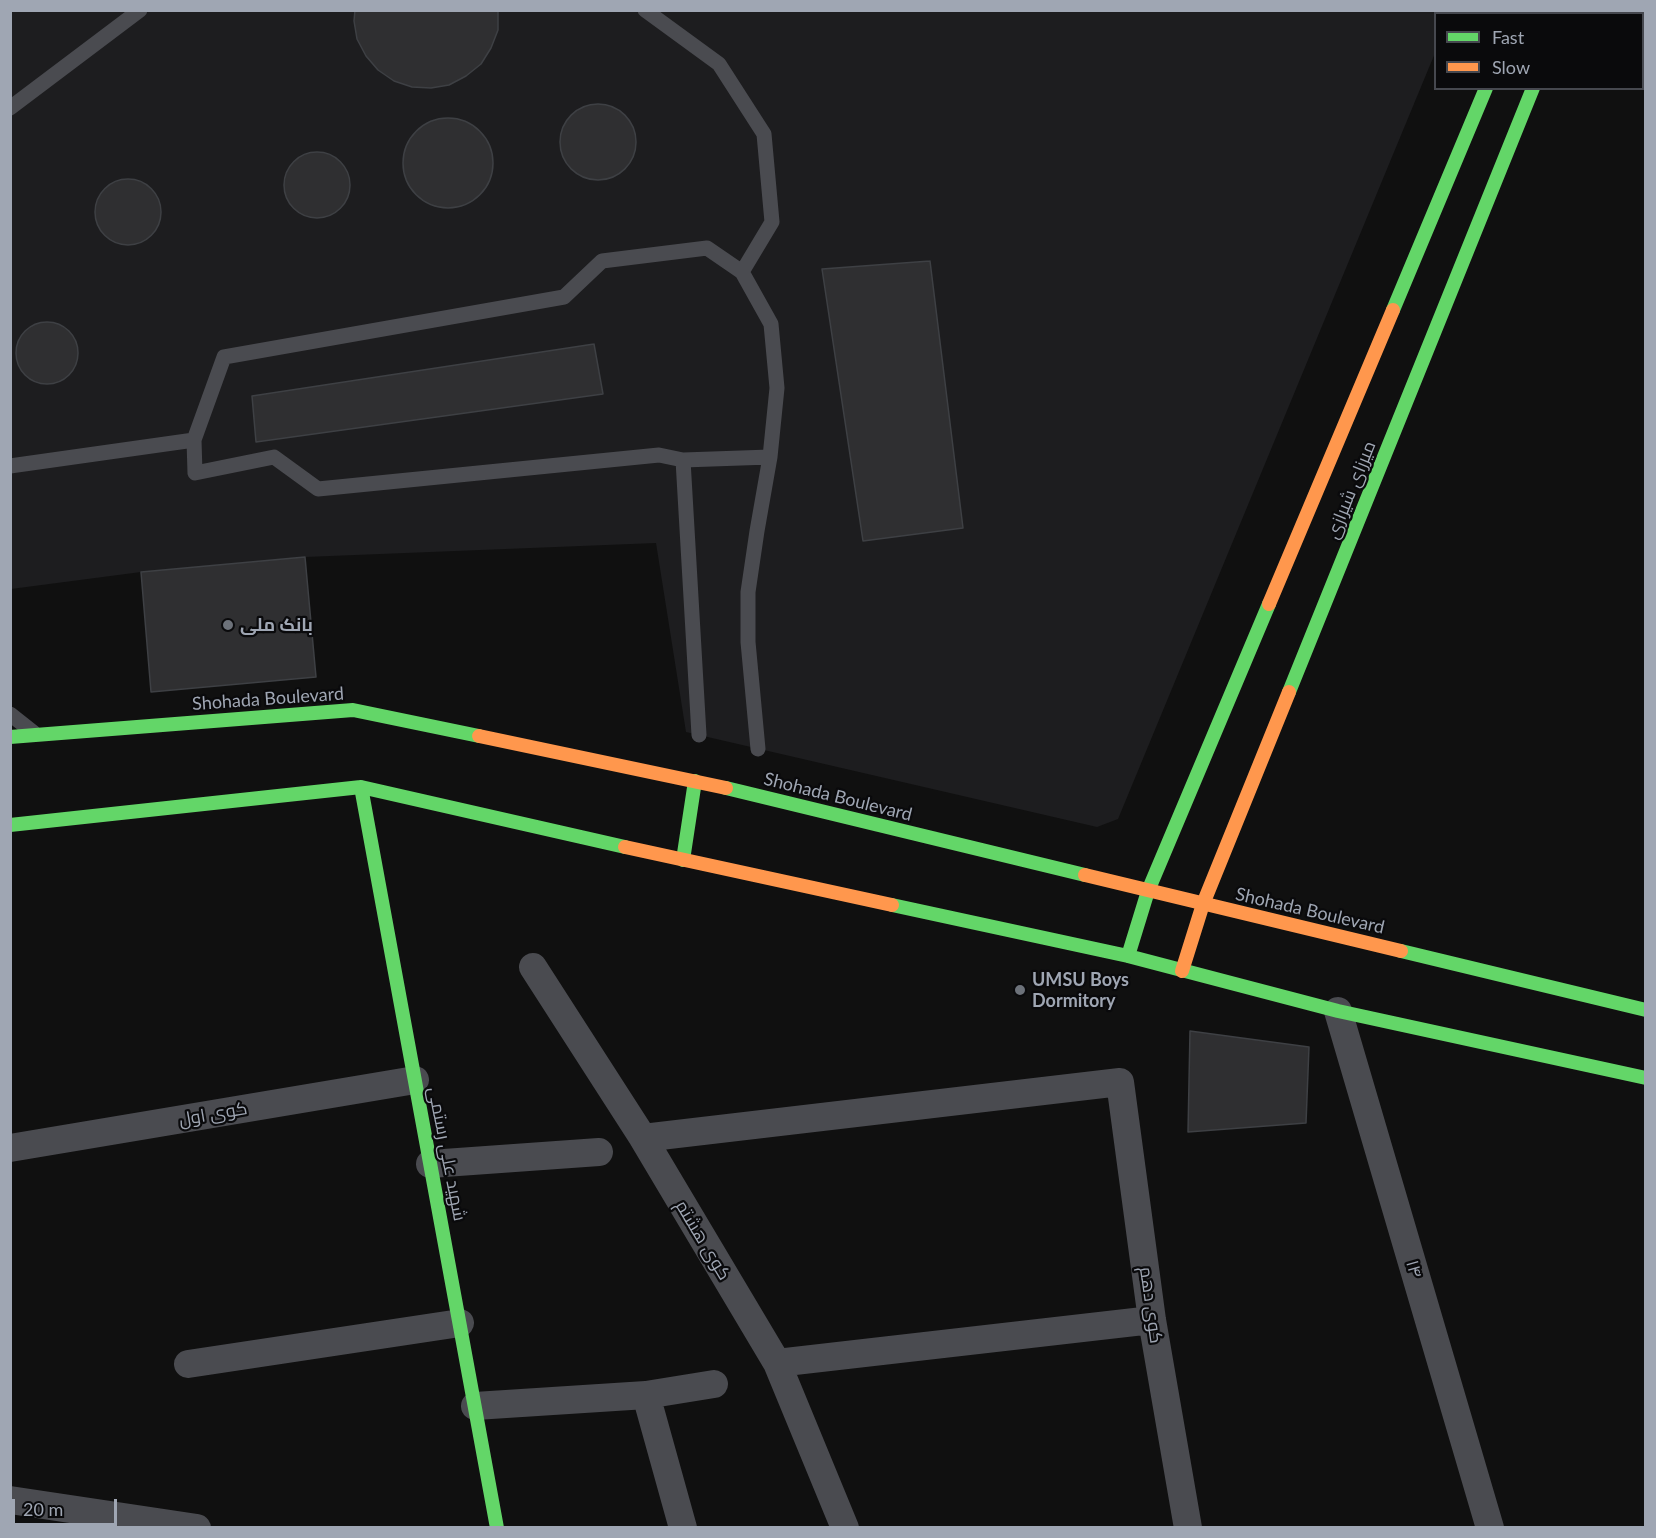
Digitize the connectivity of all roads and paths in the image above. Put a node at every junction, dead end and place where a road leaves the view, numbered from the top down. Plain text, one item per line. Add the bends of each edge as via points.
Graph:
1 (140, 10) edge
2 (645, 10) edge
3 (1485, 90) edge
4 (1532, 90) edge
5 (10, 108) edge
6 (742, 272) junction
7 (194, 440) junction
8 (770, 457) junction
9 (683, 460) junction
10 (10, 466) edge
11 (10, 714) edge
12 (36, 735) junction
13 (699, 735) dead end
14 (10, 737) edge
15 (758, 749) dead end
16 (694, 781) junction
17 (361, 787) junction
18 (10, 825) edge
19 (683, 861) junction
20 (1148, 891) junction
21 (1203, 904) junction
22 (1128, 956) junction
23 (533, 967) dead end
24 (1182, 971) junction
25 (1646, 1010) edge
26 (1338, 1011) junction
27 (1646, 1078) edge
28 (415, 1080) junction
29 (643, 1138) junction
30 (10, 1148) edge
31 (599, 1152) dead end
32 (430, 1164) junction
33 (1152, 1320) junction
34 (460, 1323) junction
35 (777, 1363) junction
36 (188, 1364) dead end
37 (714, 1384) dead end
38 (646, 1395) junction
39 (475, 1406) junction
40 (10, 1500) edge
41 (197, 1527) edge
42 (497, 1527) edge
43 (683, 1527) edge
44 (845, 1527) edge
45 (1188, 1527) edge
46 (1490, 1527) edge

1 - 5 lane
2 - 6 lane via 720,64 764,134 772,222
3 - 20 main road, میرزای شیرازی
4 - 21 main road, میرزای شیرازی
6 - 7 lane via 707,248 602,261 564,297 224,357
6 - 8 lane via 771,324 777,388
7 - 9 lane via 195,473 274,457 318,489 659,454
7 - 10 lane
8 - 9 lane
8 - 15 lane via 748,592 748,642
9 - 13 lane
11 - 12 lane
12 - 14 main road, Shohada Boulevard
12 - 16 main road, Shohada Boulevard via 353,710
16 - 19 main road
16 - 20 main road, Shohada Boulevard
17 - 18 main road
17 - 19 main road
17 - 28 main road, شهید علی رستمی
19 - 22 main road
20 - 21 main road, Shohada Boulevard
20 - 22 main road, میرزای شیرازی
21 - 24 main road, میرزای شیرازی
21 - 25 main road, Shohada Boulevard
22 - 24 main road
23 - 29 street, کوی هشتم
24 - 26 main road
26 - 27 main road
26 - 46 street, ۱۴
28 - 30 street, کوی اول
28 - 32 main road, شهید علی رستمی
29 - 33 street, کوی دهم via 1120,1082
29 - 35 street, کوی هشتم
31 - 32 street
32 - 34 main road, شهید علی رستمی
33 - 35 street
33 - 45 street, کوی دهم
34 - 36 street
34 - 39 main road, شهید علی رستمی
35 - 44 street, کوی هشتم
37 - 38 street
38 - 39 street
38 - 43 street
39 - 42 main road, شهید علی رستمی
40 - 41 street

